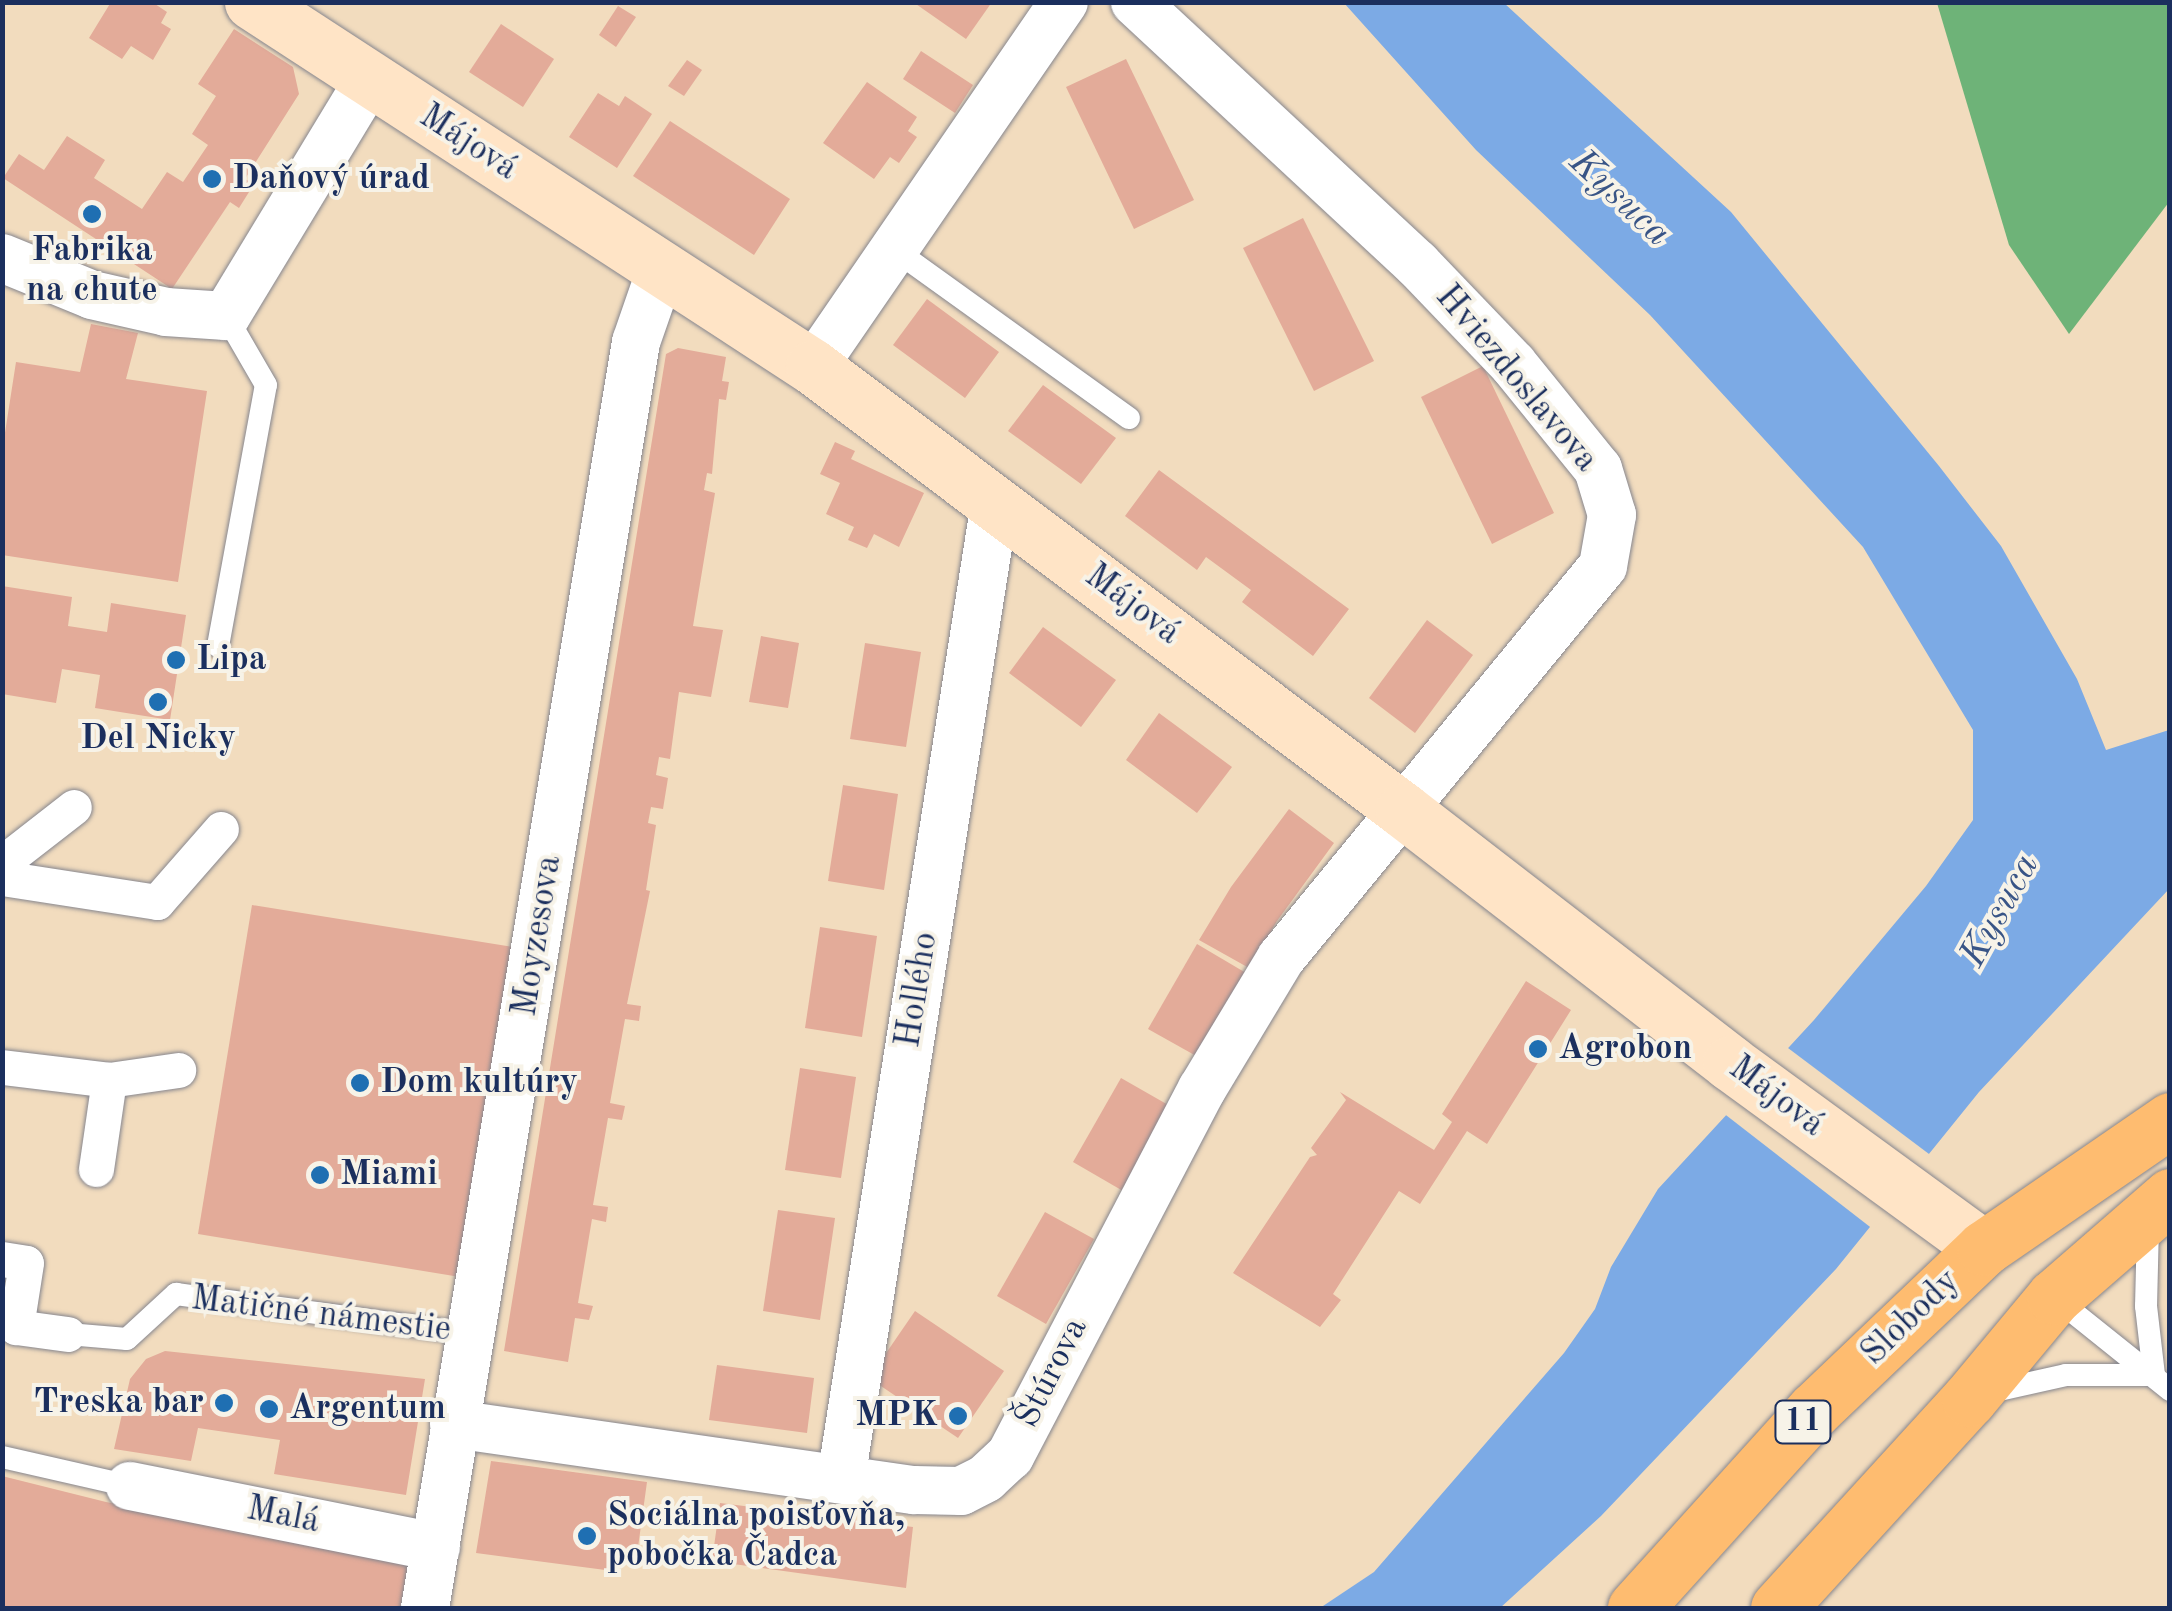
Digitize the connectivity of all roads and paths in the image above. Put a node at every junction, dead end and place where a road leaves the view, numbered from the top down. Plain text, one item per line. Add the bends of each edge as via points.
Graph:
1 (252, 2) edge
2 (1064, 2) edge
3 (1134, 2) edge
4 (370, 80) junction
5 (895, 250) junction
6 (662, 267) junction
7 (7, 271) edge
8 (226, 316) junction
9 (813, 367) junction
10 (1129, 418) dead end
11 (995, 502) junction
12 (218, 646) dead end
13 (74, 807) dead end
14 (1403, 810) junction
15 (221, 830) dead end
16 (2, 863) edge
17 (2, 878) edge
18 (2, 1067) edge
19 (178, 1070) dead end
20 (109, 1080) junction
21 (2170, 1120) edge
22 (96, 1169) dead end
23 (2159, 1205) edge
24 (1984, 1248) junction
25 (2, 1260) edge
26 (2054, 1298) junction
27 (68, 1334) joint
28 (471, 1334) junction
29 (2162, 1382) edge
30 (1970, 1399) junction
31 (454, 1424) junction
32 (2, 1457) edge
33 (841, 1479) junction
34 (130, 1486) joint
35 (436, 1547) junction
36 (426, 1608) edge
37 (1635, 1608) edge
38 (1778, 1608) edge

1 - 4 main road, Májová
2 - 5 street
3 - 14 street, Hviezdoslavova via 1417,264 1513,364 1598,469 1612,515 1602,566
4 - 6 main road, Májová
4 - 8 street
5 - 9 street
5 - 10 lane
6 - 9 main road, Májová
6 - 28 street, Moyzesova via 636,342
7 - 8 street via 166,312
8 - 12 lane via 266,386
9 - 11 main road, Májová
11 - 14 main road, Májová
11 - 33 street, Hollého
13 - 16 street
14 - 24 main road, Májová via 1730,1063
14 - 33 street, Štúrova via 1282,958 1174,1141 1010,1456 960,1491
15 - 17 street via 158,902
18 - 20 street
19 - 20 street
20 - 22 street
21 - 24 main road, 11
23 - 26 main road
23 - 29 lane via 2146,1306
24 - 26 main road
24 - 37 main road, Slobody / 11 via 1814,1410
25 - 27 street via 26,1263 15,1339
26 - 29 lane
26 - 30 main road
27 - 28 lane, Matičné námestie via 127,1338 176,1294
28 - 31 street, Moyzesova
29 - 30 lane via 2046,1378
30 - 38 main road
31 - 33 street, Štúrova
31 - 35 street, Moyzesova
32 - 34 lane
34 - 35 street, Malá
35 - 36 street, Moyzesova

